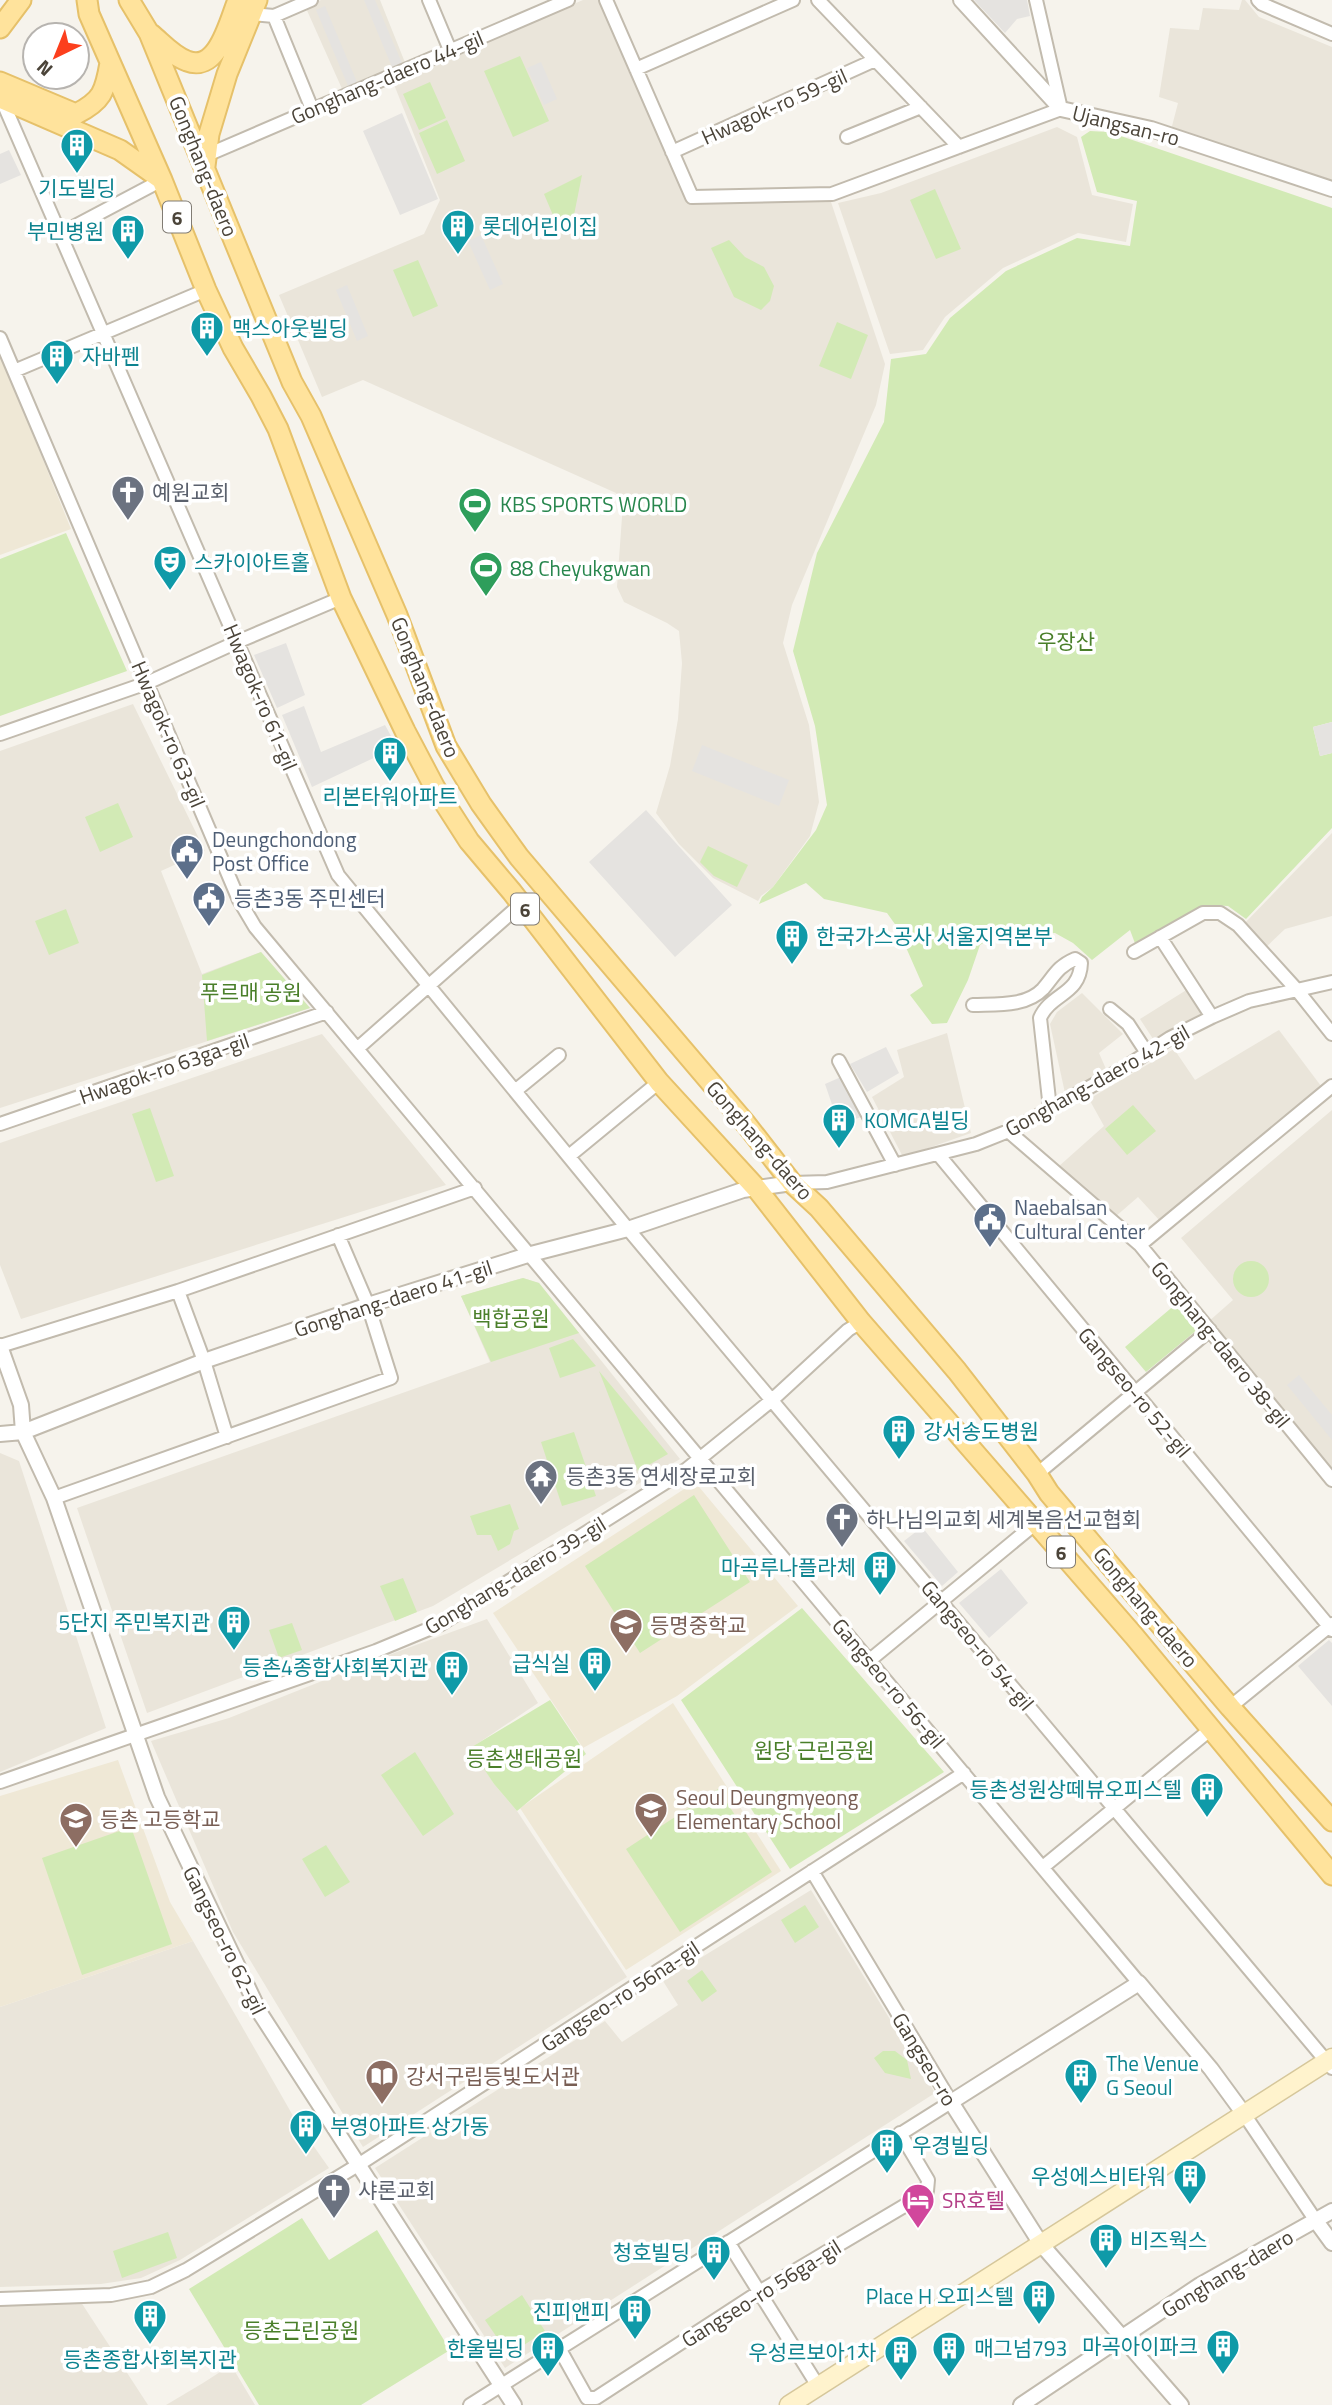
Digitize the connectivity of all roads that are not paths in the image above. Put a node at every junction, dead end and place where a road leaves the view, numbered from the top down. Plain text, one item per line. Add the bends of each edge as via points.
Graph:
1 (21, 0) edge
2 (87, 0) edge
3 (129, 0) edge
4 (311, 0) edge
5 (429, 0) edge
6 (568, 0) edge
7 (606, 0) edge
8 (793, 0) edge
9 (818, 0) edge
10 (961, 0) edge
11 (1036, 0) edge
12 (1263, 1) edge
13 (249, 5) edge
14 (0, 9) edge
15 (274, 16) junction
16 (0, 29) edge
17 (149, 33) junction
18 (1332, 34) edge
19 (450, 50) junction
20 (875, 60) junction
21 (110, 63) junction
22 (636, 69) junction
23 (0, 82) edge
24 (0, 98) edge
25 (921, 107) junction
26 (313, 108) junction
27 (1061, 109) junction
28 (847, 136) dead end
29 (959, 146) junction
30 (672, 152) junction
31 (205, 161) junction
32 (162, 180) junction
33 (1332, 189) edge
34 (60, 234) junction
35 (206, 290) junction
36 (104, 335) junction
37 (0, 338) edge
38 (14, 371) junction
39 (341, 598) junction
40 (237, 642) junction
41 (147, 683) junction
42 (0, 734) edge
43 (521, 904) junction
44 (1160, 937) junction
45 (1134, 952) dead end
46 (1332, 982) edge
47 (429, 985) junction
48 (1297, 990) junction
49 (973, 1005) dead end
50 (1110, 1009) dead end
51 (327, 1012) junction
52 (1212, 1017) junction
53 (1332, 1034) edge
54 (358, 1048) junction
55 (1147, 1053) junction
56 (559, 1055) dead end
57 (839, 1061) dead end
58 (659, 1082) junction
59 (1332, 1086) edge
60 (515, 1091) junction
61 (1050, 1109) junction
62 (0, 1124) edge
63 (1008, 1131) junction
64 (938, 1154) junction
65 (569, 1156) junction
66 (895, 1165) junction
67 (792, 1183) junction
68 (475, 1188) junction
69 (757, 1189) junction
70 (628, 1229) junction
71 (338, 1235) junction
72 (1140, 1245) junction
73 (531, 1254) junction
74 (178, 1291) junction
75 (368, 1305) junction
76 (861, 1322) junction
77 (1209, 1330) junction
78 (0, 1346) edge
79 (204, 1361) junction
80 (1136, 1393) junction
81 (772, 1400) junction
82 (23, 1432) junction
83 (0, 1434) edge
84 (227, 1437) junction
85 (700, 1457) junction
86 (1037, 1474) junction
87 (1332, 1480) edge
88 (54, 1498) junction
89 (1036, 1523) junction
90 (942, 1602) junction
91 (1331, 1627) edge
92 (870, 1660) junction
93 (1230, 1707) junction
94 (1210, 1729) junction
95 (135, 1734) junction
96 (964, 1773) junction
97 (0, 1783) edge
98 (1115, 1808) junction
99 (1332, 1821) edge
100 (1043, 1867) junction
101 (812, 1871) junction
102 (1332, 1875) edge
103 (1139, 1983) junction
104 (1330, 2063) edge
105 (951, 2102) junction
106 (1244, 2114) junction
107 (900, 2133) junction
108 (358, 2165) junction
109 (1332, 2211) edge
110 (1316, 2221) junction
111 (728, 2242) junction
112 (1041, 2244) junction
113 (1332, 2244) edge
114 (760, 2292) junction
115 (0, 2299) edge
116 (1123, 2338) junction
117 (559, 2348) junction
118 (501, 2385) junction
119 (818, 2386) junction
120 (470, 2405) edge
121 (513, 2405) edge
122 (789, 2405) edge
123 (1021, 2405) edge
124 (1181, 2405) edge

1 - 14 main road
1 - 16 main road
2 - 21 main road, Gonghang-daero / 6
3 - 17 main road, Gonghang-daero / 6
4 - 15 street
5 - 19 street
6 - 19 street, Gonghang-daero 44-gil
7 - 22 street
8 - 22 street
9 - 20 street, Hwagok-ro 59-gil
10 - 27 street, Ujangsan-ro
11 - 27 street
12 - 18 street
13 - 15 street
13 - 17 main road via 215,56 203,62 189,62
13 - 31 main road
15 - 26 street
17 - 31 main road, Gonghang-daero / 6
19 - 26 street, Gonghang-daero 44-gil
20 - 25 street, Hwagok-ro 59-gil
20 - 30 street, Hwagok-ro 59-gil
21 - 23 main road via 95,104 76,114
21 - 32 main road, Gonghang-daero / 6
22 - 30 street
24 - 32 main road via 120,150
24 - 34 street, Hwagok-ro 61-gil
25 - 28 street
25 - 29 street, Hwagok-ro 59-gil
26 - 31 street, Gonghang-daero 44-gil
27 - 29 street
27 - 33 street, Ujangsan-ro via 1151,129
29 - 30 street via 832,194 692,197
31 - 67 main road, Gonghang-daero / 6 via 292,382 311,415 397,615 446,747 519,857
32 - 34 street
32 - 35 main road, Gonghang-daero / 6
34 - 36 street, Hwagok-ro 61-gil
35 - 36 street
35 - 39 main road, Gonghang-daero / 6 via 278,429
36 - 38 street
36 - 40 street, Hwagok-ro 61-gil
37 - 38 street, Hwagok-ro 63-gil
38 - 41 street, Hwagok-ro 63-gil
39 - 40 street
39 - 43 main road, Gonghang-daero / 6 via 435,788 469,841
40 - 41 street
40 - 47 street, Hwagok-ro 61-gil via 338,875
41 - 42 street
41 - 51 street, Hwagok-ro 63-gil via 239,900 255,927
43 - 47 street
43 - 58 main road, Gonghang-daero / 6
44 - 45 street
44 - 48 street via 1203,913 1220,913 1238,925
44 - 52 street
46 - 48 street, Gonghang-daero 42-gil
47 - 54 street
47 - 60 street, Hwagok-ro 61-gil
48 - 52 street, Gonghang-daero 42-gil via 1249,1001
48 - 53 street
49 - 61 street via 1030,999 1061,965 1075,959 1081,963 1081,976 1044,1008 1040,1018
50 - 55 street via 1129,1024
51 - 54 street, Hwagok-ro 63-gil
51 - 62 street, Hwagok-ro 63ga-gil
52 - 55 street, Gonghang-daero 42-gil
54 - 68 street, Hwagok-ro 63-gil
55 - 61 street, Gonghang-daero 42-gil
56 - 60 street
57 - 66 street
58 - 65 street
58 - 69 main road, Gonghang-daero / 6
59 - 72 street
60 - 65 street, Hwagok-ro 61-gil
61 - 63 street, Gonghang-daero 42-gil
63 - 64 street, Gonghang-daero 42-gil
63 - 72 street, Gonghang-daero 38-gil
64 - 66 street, Gonghang-daero 42-gil
64 - 80 street, Gangseo-ro 52-gil
65 - 70 street, Hwagok-ro 61-gil
66 - 67 street, Gonghang-daero 42-gil via 827,1182
67 - 69 street, Gonghang-daero 41-gil
67 - 86 main road, Gonghang-daero / 6 via 819,1208 957,1371
68 - 71 street
68 - 73 street, Hwagok-ro 63-gil
69 - 70 street, Gonghang-daero 41-gil
69 - 76 main road, Gonghang-daero / 6
70 - 73 street, Gonghang-daero 41-gil
70 - 81 street, Gangseo-ro 54-gil
71 - 74 street
71 - 75 street
72 - 77 street, Gonghang-daero 38-gil
73 - 75 street, Gonghang-daero 41-gil
73 - 85 street, Gangseo-ro 56-gil
74 - 78 street
74 - 79 street
75 - 79 street, Gonghang-daero 41-gil
75 - 84 street via 391,1377
76 - 81 street, Gonghang-daero 39-gil
76 - 89 main road, Gonghang-daero / 6
77 - 80 street
77 - 87 street, Gonghang-daero 38-gil
78 - 82 street, Gangseo-ro 62-gil via 21,1405
79 - 82 street, Gonghang-daero 41-gil
79 - 84 street
80 - 86 street
80 - 91 street, Gangseo-ro 52-gil
81 - 85 street, Gonghang-daero 39-gil
81 - 90 street, Gangseo-ro 54-gil
82 - 83 street, Gonghang-daero 41-gil
82 - 88 street, Gangseo-ro 62-gil
84 - 88 street
85 - 92 street, Gangseo-ro 56-gil
85 - 95 street, Gonghang-daero 39-gil via 442,1624
86 - 93 main road, Gonghang-daero / 6
88 - 95 street, Gangseo-ro 62-gil
89 - 90 street
89 - 94 main road, Gonghang-daero / 6
90 - 92 street
90 - 98 street, Gangseo-ro 54-gil
91 - 93 street
92 - 96 street, Gangseo-ro 56-gil
93 - 99 main road, Gonghang-daero / 6
94 - 98 street
94 - 102 main road, Gonghang-daero / 6
95 - 97 street, Gonghang-daero 39-gil
95 - 108 street, Gangseo-ro 62-gil via 157,1797 260,2014
96 - 100 street, Gangseo-ro 56-gil
96 - 101 street, Gangseo-ro 56na-gil
98 - 100 street
98 - 104 street, Gangseo-ro 54-gil
100 - 103 street, Gangseo-ro 56-gil
101 - 105 street, Gangseo-ro
101 - 108 street, Gangseo-ro 56na-gil
103 - 105 street
103 - 106 street, Gangseo-ro 56-gil
104 - 106 main road
105 - 107 street
105 - 112 street, Gangseo-ro
106 - 110 street
106 - 112 main road
107 - 111 street
107 - 114 street, Gangseo-ro 56ga-gil via 928,2180 928,2191
108 - 115 street, Gangseo-ro 56na-gil via 151,2287 111,2295
108 - 118 street, Gangseo-ro 62-gil
109 - 110 street, Gonghang-daero
110 - 113 street
110 - 116 street, Gonghang-daero via 1200,2285
111 - 114 street
111 - 117 street
112 - 116 street, Gangseo-ro
112 - 119 main road
114 - 117 street, Gangseo-ro 56ga-gil via 591,2400
114 - 119 street
116 - 123 street, Gonghang-daero
116 - 124 street, Gangseo-ro
117 - 118 street
118 - 120 street
118 - 121 street, Gangseo-ro 62-gil
119 - 122 main road

